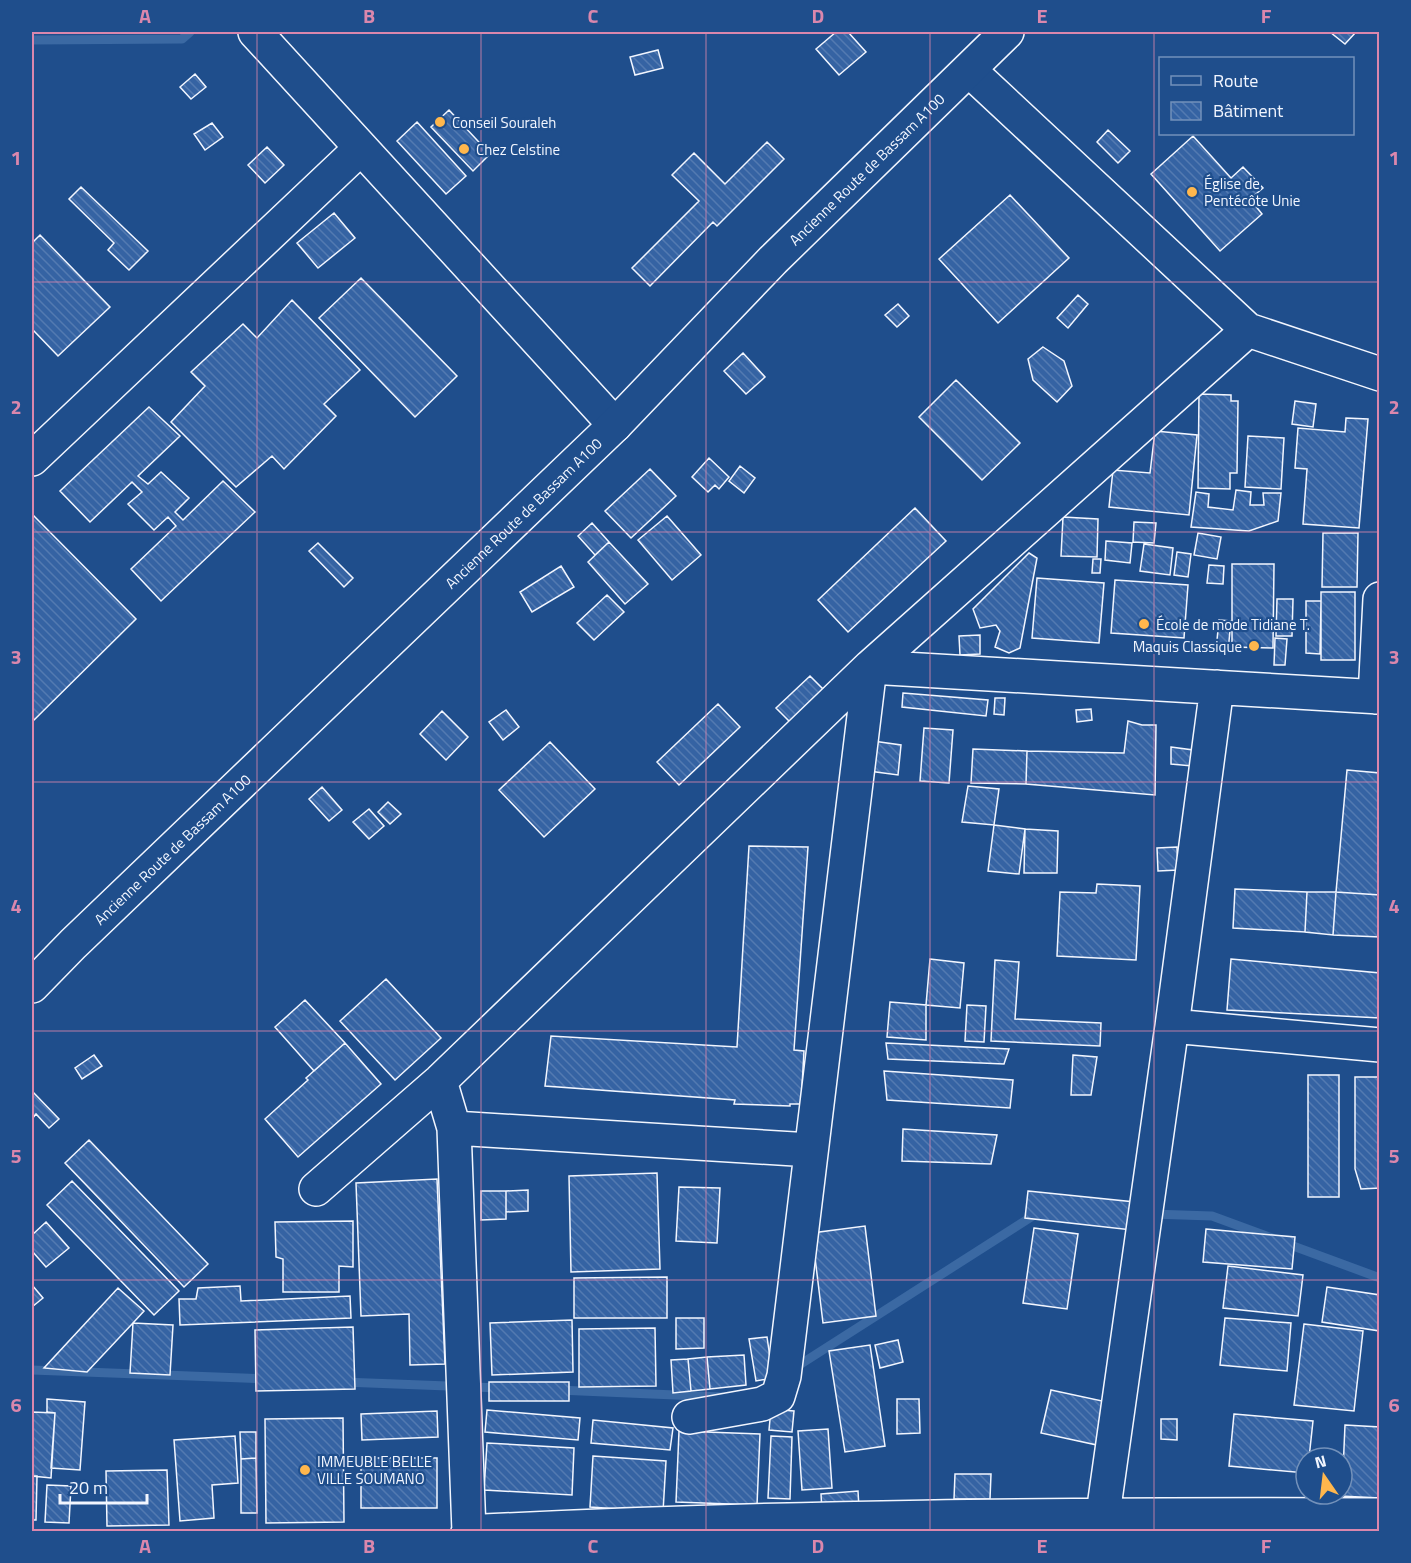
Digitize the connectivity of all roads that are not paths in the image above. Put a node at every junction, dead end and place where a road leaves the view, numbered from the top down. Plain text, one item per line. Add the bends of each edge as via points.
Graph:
1 (255, 32) edge
2 (1007, 32) edge
3 (969, 70) junction
4 (362, 148) junction
5 (1248, 330) junction
6 (1380, 374) edge
7 (615, 425) junction
8 (36, 447) edge
9 (1380, 599) edge
10 (870, 667) junction
11 (1217, 687) junction
12 (1377, 697) edge
13 (32, 986) edge
14 (1172, 1026) junction
15 (1380, 1045) edge
16 (440, 1082) junction
17 (454, 1128) junction
18 (811, 1150) junction
19 (316, 1189) dead end
20 (689, 1417) dead end
21 (1380, 1515) edge
22 (1103, 1523) edge
23 (769, 1526) edge
24 (468, 1531) edge

1 - 4 street
2 - 3 street, Ancienne Route de Bassam A100
3 - 5 street
3 - 7 street, Ancienne Route de Bassam A100 via 773,260
4 - 7 street
4 - 8 street
5 - 6 street
5 - 10 street
7 - 13 street, Ancienne Route de Bassam A100
9 - 12 street
10 - 11 street
10 - 16 street
10 - 18 street
11 - 12 street
11 - 14 street
14 - 15 street
14 - 22 street
16 - 17 street
16 - 19 street
17 - 18 street
17 - 24 street
18 - 20 street via 784,1376 778,1396 762,1404
21 - 22 street
22 - 23 street
23 - 24 street

